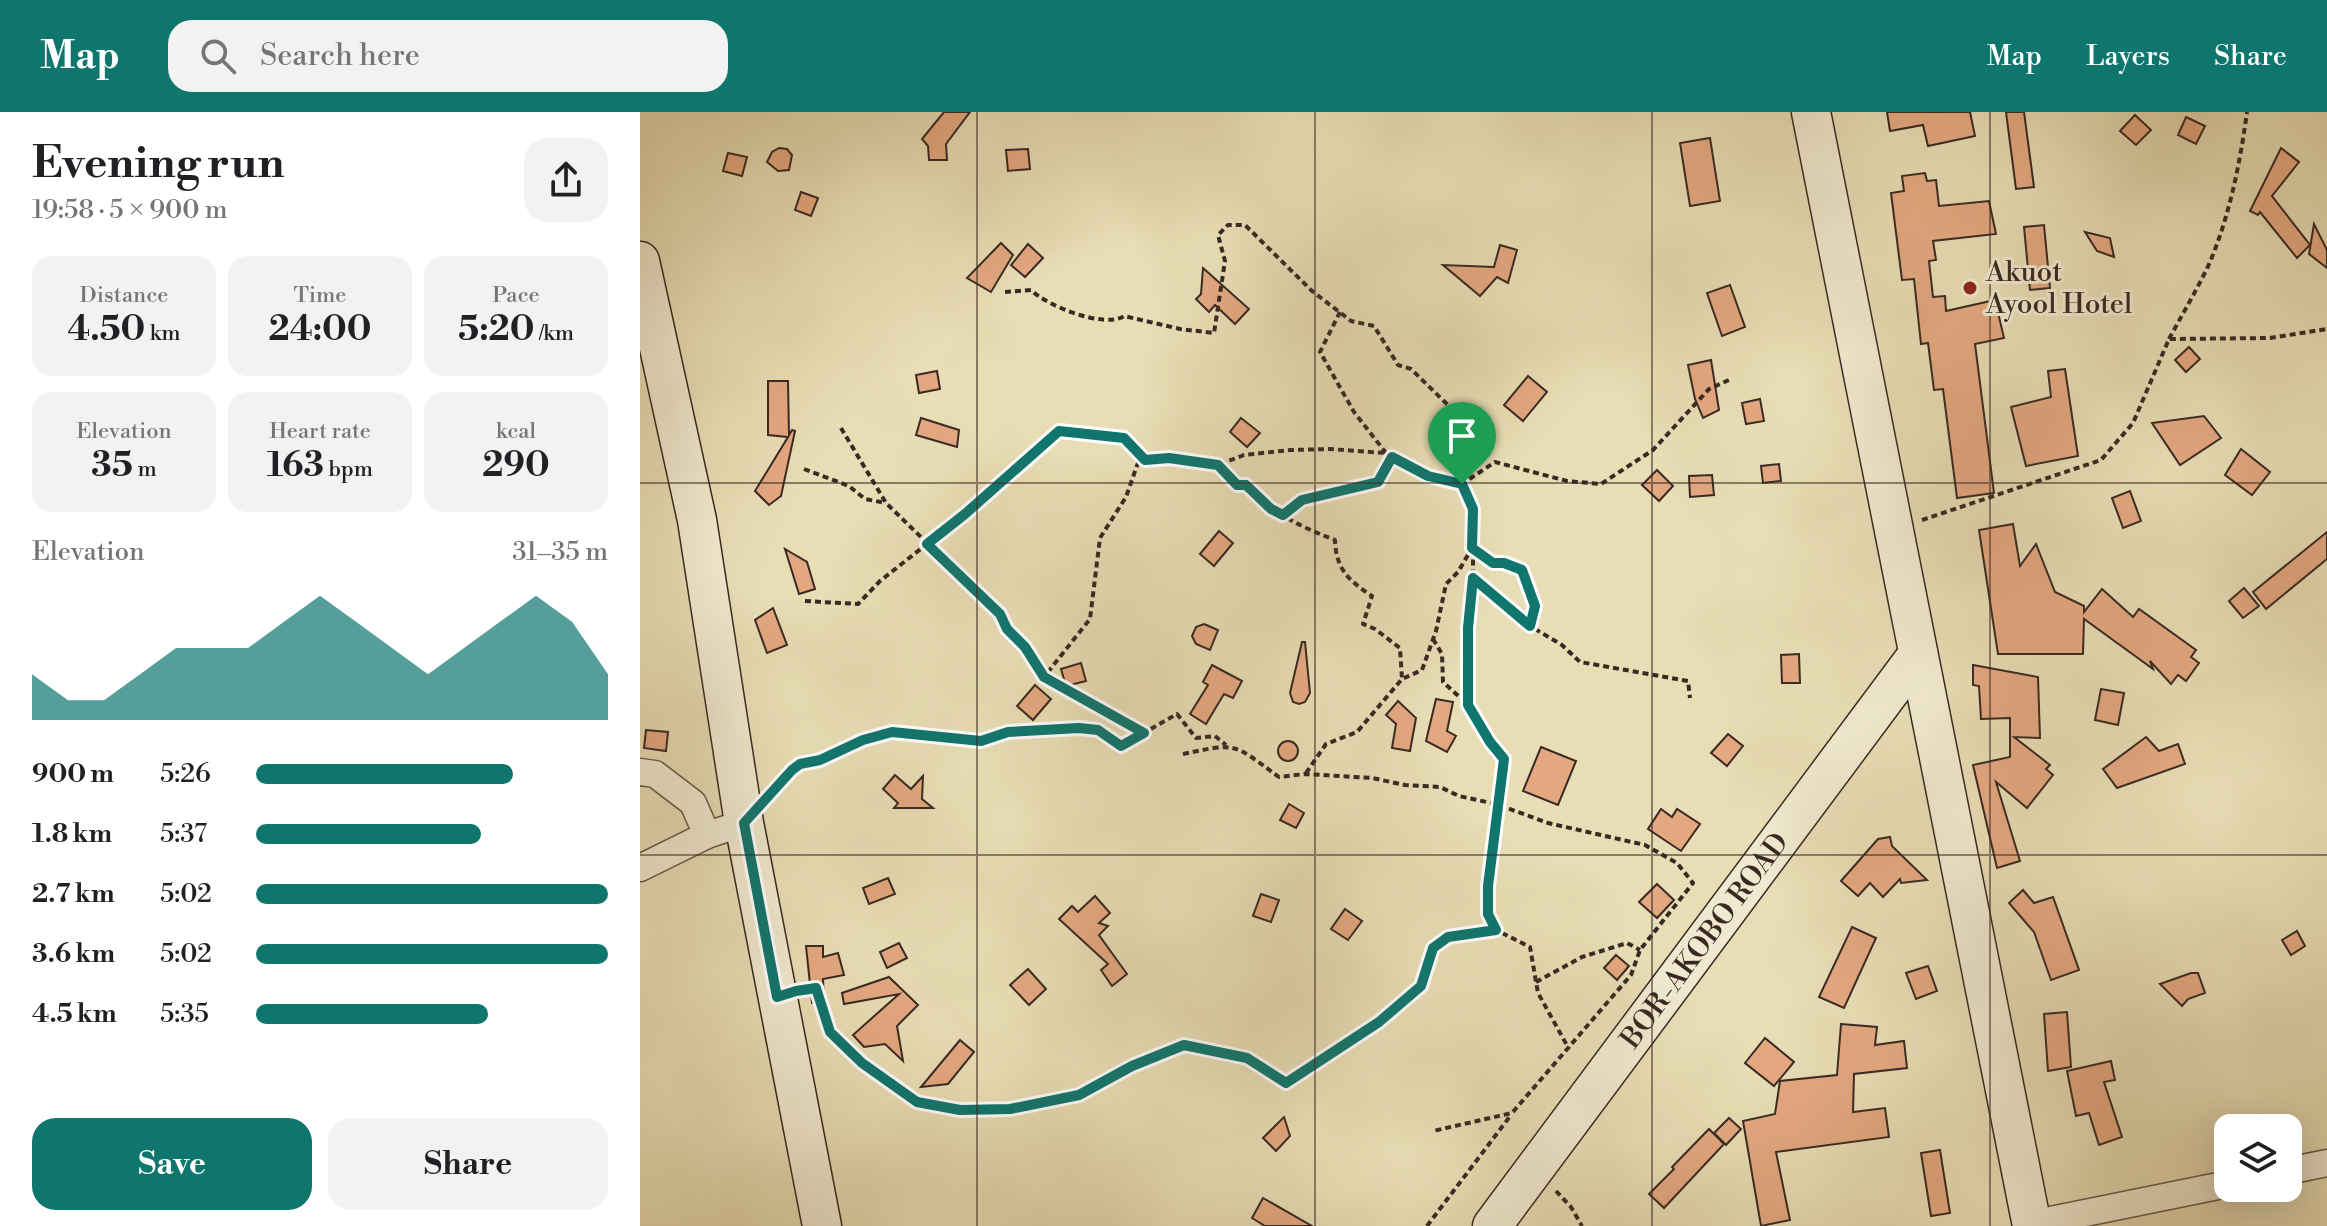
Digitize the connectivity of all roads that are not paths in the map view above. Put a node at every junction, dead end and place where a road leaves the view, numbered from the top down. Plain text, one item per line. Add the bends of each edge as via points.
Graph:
1 (1811, 112) edge
2 (640, 261) edge
3 (1918, 654) junction
4 (640, 772) edge
5 (744, 823) junction
6 (707, 835) junction
7 (640, 868) edge
8 (2327, 1163) edge
9 (2302, 1168) edge
10 (2214, 1187) edge
11 (2032, 1225) edge
12 (822, 1226) edge
13 (1492, 1226) edge

1 - 3 street
2 - 5 street via 697,520
3 - 11 street
3 - 13 street, BOR-AKOBO ROAD
4 - 6 street via 655,774 693,803
5 - 6 street
5 - 12 street
6 - 7 street
8 - 9 street
10 - 11 street

